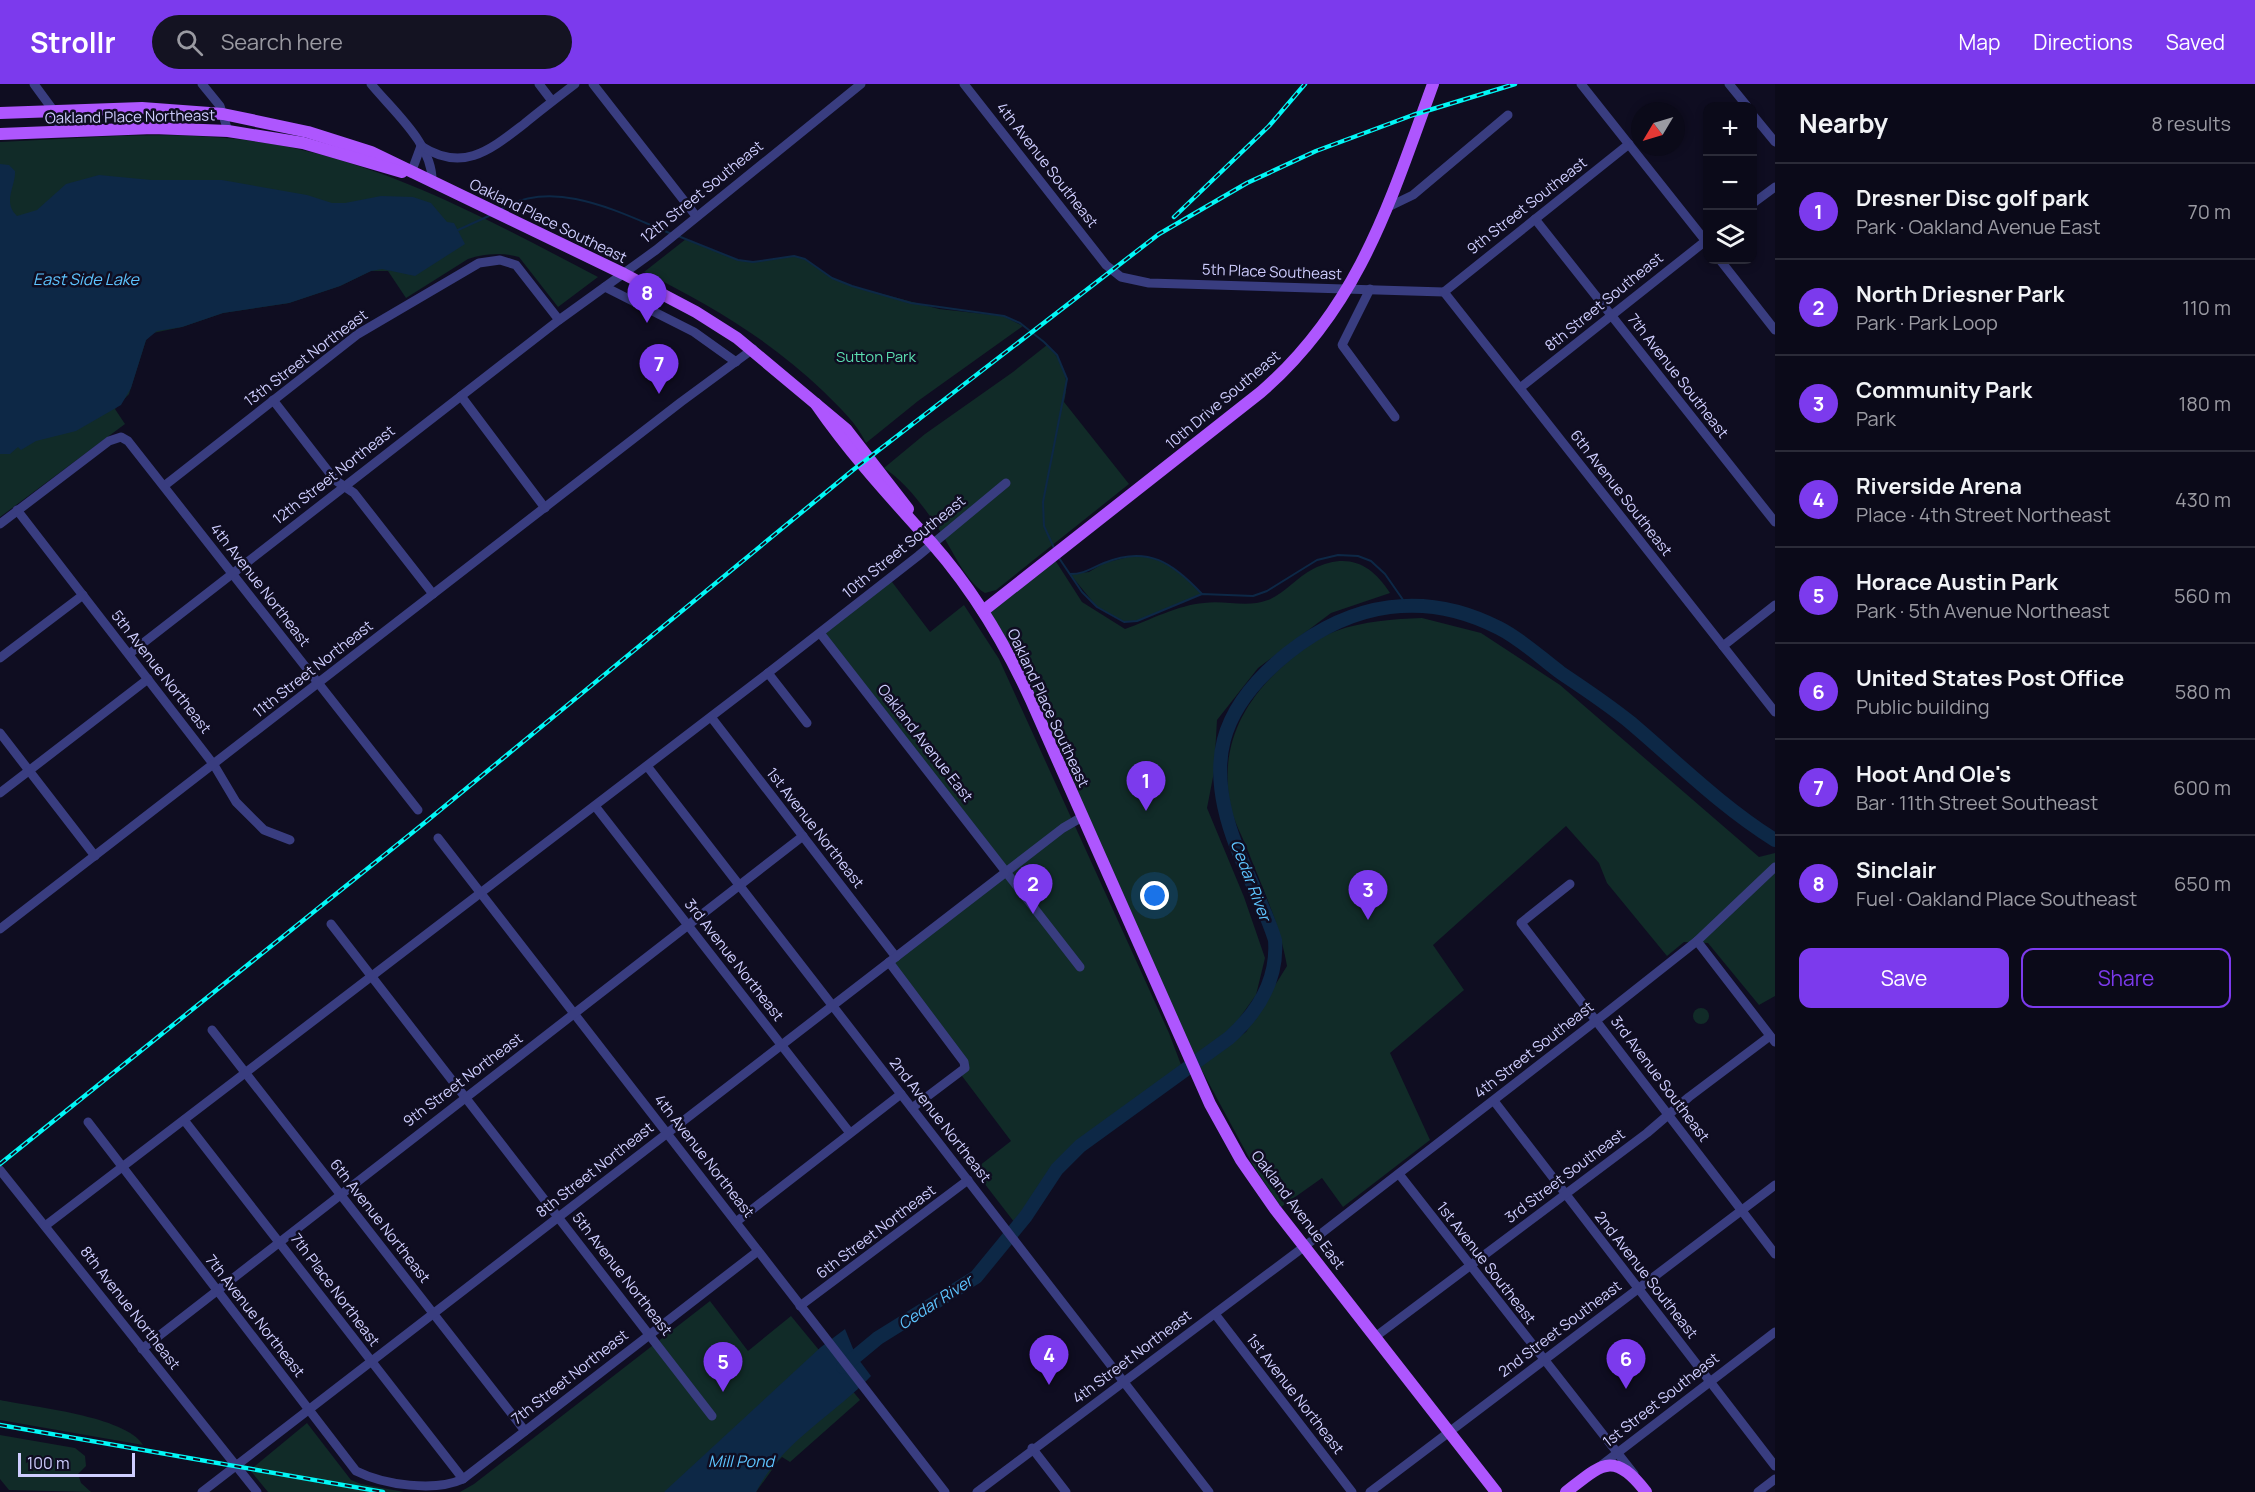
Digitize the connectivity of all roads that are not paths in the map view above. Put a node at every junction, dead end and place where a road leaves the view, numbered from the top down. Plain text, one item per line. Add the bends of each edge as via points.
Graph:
1 (34, 84) edge
2 (202, 84) edge
3 (371, 84) edge
4 (538, 84) edge
5 (575, 84) edge
6 (593, 84) edge
7 (861, 84) edge
8 (964, 84) edge
9 (1433, 84) edge
10 (1581, 84) edge
11 (1729, 84) edge
12 (552, 101) junction
13 (1744, 102) edge
14 (53, 110) junction
15 (0, 113) edge
16 (223, 114) junction
17 (1508, 115) dead end
18 (1757, 120) edge
19 (228, 131) junction
20 (62, 132) junction
21 (0, 134) edge
22 (1775, 142) edge
23 (1629, 144) junction
24 (421, 146) junction
25 (411, 173) junction
26 (432, 183) junction
27 (1775, 187) edge
28 (1757, 200) edge
29 (1386, 208) junction
30 (696, 216) junction
31 (1535, 219) junction
32 (1703, 236) edge
33 (1703, 244) edge
34 (1723, 264) edge
35 (1106, 265) joint
36 (624, 274) junction
37 (605, 287) junction
38 (1348, 289) junction
39 (1370, 289) junction
40 (1444, 292) junction
41 (1612, 316) junction
42 (559, 320) junction
43 (1775, 330) edge
44 (753, 349) junction
45 (736, 362) junction
46 (1520, 388) junction
47 (461, 396) junction
48 (273, 400) junction
49 (1395, 417) dead end
50 (1006, 483) dead end
51 (164, 486) junction
52 (345, 486) junction
53 (545, 508) junction
54 (17, 510) junction
55 (1775, 522) edge
56 (0, 524) edge
57 (932, 544) junction
58 (233, 573) junction
59 (433, 594) junction
60 (83, 595) junction
61 (1775, 605) edge
62 (983, 611) junction
63 (820, 633) junction
64 (1723, 646) junction
65 (129, 654) junction
66 (0, 658) edge
67 (768, 673) junction
68 (148, 679) junction
69 (319, 683) junction
70 (1775, 712) edge
71 (711, 717) junction
72 (807, 723) dead end
73 (0, 732) edge
74 (214, 765) junction
75 (647, 766) junction
76 (29, 771) junction
77 (0, 793) edge
78 (596, 806) junction
79 (418, 810) dead end
80 (1082, 817) junction
81 (803, 836) junction
82 (438, 838) dead end
83 (290, 840) dead end
84 (95, 856) junction
85 (1775, 867) edge
86 (1006, 872) junction
87 (1570, 884) dead end
88 (739, 885) junction
89 (481, 893) junction
90 (331, 924) dead end
91 (688, 926) junction
92 (0, 929) edge
93 (1697, 941) junction
94 (893, 959) junction
95 (1080, 967) dead end
96 (372, 976) junction
97 (833, 1006) junction
98 (574, 1014) junction
99 (1596, 1020) junction
100 (212, 1030) dead end
101 (1773, 1039) edge
102 (782, 1045) junction
103 (246, 1074) junction
104 (901, 1094) junction
105 (465, 1098) junction
106 (1494, 1101) junction
107 (912, 1108) junction
108 (1669, 1114) junction
109 (184, 1120) junction
110 (88, 1122) dead end
111 (667, 1133) junction
112 (850, 1133) junction
113 (122, 1167) junction
114 (0, 1170) edge
115 (1399, 1174) junction
116 (968, 1180) junction
117 (1775, 1185) edge
118 (339, 1194) junction
119 (1565, 1194) junction
120 (1742, 1210) junction
121 (558, 1217) junction
122 (736, 1222) junction
123 (45, 1226) junction
124 (279, 1241) junction
125 (1305, 1246) junction
126 (758, 1251) junction
127 (1775, 1254) edge
128 (1469, 1266) junction
129 (1638, 1289) junction
130 (216, 1290) junction
131 (800, 1306) junction
132 (432, 1313) junction
133 (1215, 1314) junction
134 (1775, 1332) edge
135 (649, 1334) junction
136 (1375, 1337) junction
137 (142, 1349) junction
138 (370, 1361) junction
139 (1543, 1361) junction
140 (1709, 1382) junction
141 (1124, 1383) junction
142 (308, 1409) junction
143 (712, 1416) dead end
144 (525, 1431) junction
145 (1450, 1432) junction
146 (1032, 1448) junction
147 (1616, 1454) junction
148 (235, 1465) junction
149 (1775, 1466) edge
150 (1597, 1468) junction
151 (462, 1479) junction
152 (1775, 1479) edge
153 (423, 1488) joint
154 (1642, 1488) edge
155 (202, 1492) edge
156 (257, 1492) edge
157 (945, 1492) edge
158 (977, 1492) edge
159 (1066, 1492) edge
160 (1209, 1492) edge
161 (1352, 1492) edge
162 (1370, 1492) edge
163 (1496, 1492) edge
164 (1566, 1492) edge
165 (1758, 1492) edge

1 - 14 street
2 - 16 street
3 - 24 street
4 - 12 street
5 - 12 street
6 - 30 street
7 - 30 street, 12th Street Southeast
8 - 35 street, 4th Avenue Southeast
9 - 29 main road, 10th Drive Southeast
10 - 23 street
11 - 13 street
12 - 24 street via 480,155 450,157
14 - 15 main road, Oakland Place Northeast
14 - 16 main road, Oakland Place Northeast via 142,108
14 - 20 street
16 - 19 street
16 - 25 main road, Oakland Place Northeast via 333,139 380,156
17 - 29 street via 1413,195
18 - 22 street
19 - 20 main road, Oakland Place Northeast via 153,128
19 - 25 main road, Oakland Place Northeast via 303,143
20 - 21 main road, Oakland Place Northeast
23 - 31 street, 9th Street Southeast
23 - 32 street
24 - 25 street
24 - 26 street via 432,169
25 - 26 main road, Oakland Place Southeast
26 - 36 main road, Oakland Place Southeast
27 - 28 street
29 - 38 main road, 10th Drive Southeast via 1367,256
30 - 36 street, 12th Street Southeast
31 - 40 street, 9th Street Southeast
31 - 41 street, 7th Avenue Southeast
33 - 41 street, 8th Street Southeast
34 - 43 street
35 - 38 street, 5th Place Southeast via 1121,277 1149,283
36 - 37 street, 12th Street Southeast
36 - 44 main road, Oakland Place Southeast via 696,312
37 - 42 street, 12th Street Southeast
37 - 45 street via 693,332
38 - 39 street, 5th Place Southeast
38 - 62 main road, 10th Drive Southeast via 1315,337 1280,376
39 - 40 street, 5th Place Southeast
39 - 49 street via 1342,345
40 - 46 street, 6th Avenue Southeast
41 - 46 street, 8th Street Southeast
41 - 55 street, 7th Avenue Southeast
42 - 47 street, 12th Street Northeast
42 - 48 street, 13th Street Northeast via 516,265 491,261 469,268 358,334
44 - 45 street, 11th Street Northeast
44 - 57 main road, Oakland Place Southeast via 858,442
45 - 53 street, 11th Street Northeast
46 - 64 street, 6th Avenue Southeast
47 - 52 street, 12th Street Northeast
47 - 53 street
48 - 51 street, 13th Street Northeast
48 - 52 street via 336,480
50 - 57 street, 10th Street Southeast
51 - 54 street, 4th Avenue Northeast via 133,446 121,437 109,441
51 - 58 street, 4th Avenue Northeast
52 - 58 street, 12th Street Northeast
52 - 59 street
53 - 59 street, 11th Street Northeast
54 - 56 street
54 - 60 street, 5th Avenue Northeast
57 - 62 main road, Oakland Place Southeast
57 - 63 street, 10th Street Southeast
58 - 65 street, 12th Street Northeast
58 - 69 street, 4th Avenue Northeast
59 - 69 street, 11th Street Northeast
60 - 65 street, 5th Avenue Northeast
60 - 66 street
61 - 64 street
62 - 80 main road, Oakland Place Southeast via 1015,664
63 - 67 street, 10th Street Southeast
63 - 86 street, Oakland Avenue East
64 - 70 street, 6th Avenue Southeast
65 - 68 street, 5th Avenue Northeast
67 - 71 street, 10th Street Southeast
67 - 72 street
68 - 74 street, 5th Avenue Northeast
68 - 76 street
69 - 74 street, 11th Street Northeast
69 - 79 street, 4th Avenue Northeast
71 - 75 street, 10th Street Southeast
71 - 81 street, 1st Avenue Northeast
73 - 76 street
74 - 83 street, 5th Avenue Northeast via 236,802 264,830
74 - 84 street, 11th Street Northeast
75 - 78 street, 10th Street Southeast
75 - 88 street, 2nd Avenue Northeast
76 - 77 street
76 - 84 street
78 - 89 street, 10th Street Southeast
78 - 91 street, 3rd Avenue Northeast
80 - 86 street
80 - 125 main road, Oakland Avenue East via 1202,1087 1241,1160
81 - 88 street, 9th Street Northeast
81 - 94 street, 1st Avenue Northeast
82 - 89 street, 4th Avenue Northeast
84 - 92 street, 11th Street Northeast
85 - 93 street, 4th Street Southeast
86 - 94 street, 8th Street Northeast
86 - 95 street, Oakland Avenue East
87 - 99 street, 3rd Avenue Southeast via 1521,923
88 - 91 street, 9th Street Northeast
88 - 97 street, 2nd Avenue Northeast
89 - 96 street, 10th Street Southeast
89 - 98 street, 4th Avenue Northeast
90 - 96 street, 5th Avenue Northeast
91 - 98 street, 9th Street Northeast
91 - 102 street, 3rd Avenue Northeast
93 - 99 street, 4th Street Southeast
93 - 101 street
94 - 97 street, 8th Street Northeast
94 - 107 street, 1st Avenue Northeast via 962,1057 965,1068
96 - 103 street, 10th Street Southeast
96 - 105 street, 5th Avenue Northeast
97 - 102 street, 8th Street Northeast
97 - 104 street, 2nd Avenue Northeast
98 - 105 street, 9th Street Northeast
98 - 111 street, 4th Avenue Northeast
99 - 106 street, 4th Street Southeast
99 - 108 street, 3rd Avenue Southeast
100 - 103 street, 6th Avenue Northeast
101 - 108 street, 3rd Street Southeast
102 - 111 street, 8th Street Northeast
102 - 112 street, 3rd Avenue Northeast
103 - 109 street, 10th Street Southeast
103 - 118 street, 6th Avenue Northeast
104 - 107 street, 2nd Avenue Northeast
104 - 112 street
105 - 118 street, 9th Street Northeast
105 - 121 street, 5th Avenue Northeast
106 - 115 street, 4th Street Southeast
106 - 119 street, 2nd Avenue Southeast
107 - 116 street, 2nd Avenue Northeast
108 - 119 street, 3rd Street Southeast
108 - 120 street, 3rd Avenue Southeast
109 - 113 street, 10th Street Southeast
109 - 124 street, 7th Place Northeast
110 - 113 street, 7th Avenue Northeast
111 - 121 street, 8th Street Northeast
111 - 122 street, 4th Avenue Northeast
112 - 122 street
113 - 123 street, 10th Street Southeast
113 - 130 street, 7th Avenue Northeast
114 - 123 street, 8th Avenue Northeast
115 - 125 street, 4th Street Southeast
115 - 128 street, 1st Avenue Southeast
116 - 131 street, 6th Street Northeast
116 - 141 street, 2nd Avenue Northeast
117 - 120 street, 2nd Street Southeast
118 - 124 street, 9th Street Northeast
118 - 132 street, 6th Avenue Northeast
119 - 128 street, 3rd Street Southeast
119 - 129 street, 2nd Avenue Southeast
120 - 127 street, 3rd Avenue Southeast
120 - 129 street, 2nd Street Southeast
121 - 132 street, 8th Street Northeast
121 - 135 street, 5th Avenue Northeast
122 - 126 street, 4th Avenue Northeast
123 - 137 street, 8th Avenue Northeast
124 - 130 street, 9th Street Northeast
124 - 138 street, 7th Place Northeast
125 - 133 street, 4th Street Northeast
125 - 136 main road, Oakland Avenue East
126 - 131 street, 4th Avenue Northeast
126 - 135 street, 7th Street Northeast
128 - 136 street, 3rd Street Southeast
128 - 139 street, 1st Avenue Southeast
129 - 139 street, 2nd Street Southeast
129 - 140 street, 2nd Avenue Southeast
130 - 137 street, 9th Street Northeast
130 - 142 street, 7th Avenue Northeast
131 - 157 street, 4th Avenue Northeast
132 - 138 street, 8th Street Northeast
132 - 144 street, 6th Avenue Northeast
133 - 141 street, 4th Street Northeast
133 - 161 street, 1st Avenue Northeast
134 - 140 street, 1st Street Southeast
135 - 143 street, 5th Avenue Northeast
135 - 144 street, 7th Street Northeast
136 - 145 main road, Oakland Avenue East
137 - 148 street, 8th Avenue Northeast
138 - 142 street, 8th Street Northeast
138 - 151 street, 7th Place Northeast
139 - 145 street, 2nd Street Southeast
139 - 147 street, 1st Avenue Southeast
140 - 147 street, 1st Street Southeast
140 - 149 street, 2nd Avenue Southeast
141 - 146 street, 4th Street Northeast
141 - 160 street, 2nd Avenue Northeast
142 - 148 street, 8th Street Northeast
142 - 153 street, 7th Avenue Northeast via 356,1471 370,1478
144 - 151 street, 7th Street Northeast
145 - 162 street, 2nd Street Southeast
145 - 163 main road, Oakland Avenue East
146 - 158 street, 4th Street Northeast
146 - 159 street
147 - 150 street, 1st Street Southeast
147 - 154 street, 1st Avenue Southeast
148 - 155 street, 8th Street Northeast
148 - 156 street, 8th Avenue Northeast
150 - 154 main road via 1618,1467
150 - 164 main road, 1st Street Southeast
151 - 153 street, 7th Street Northeast via 443,1488
152 - 165 street

